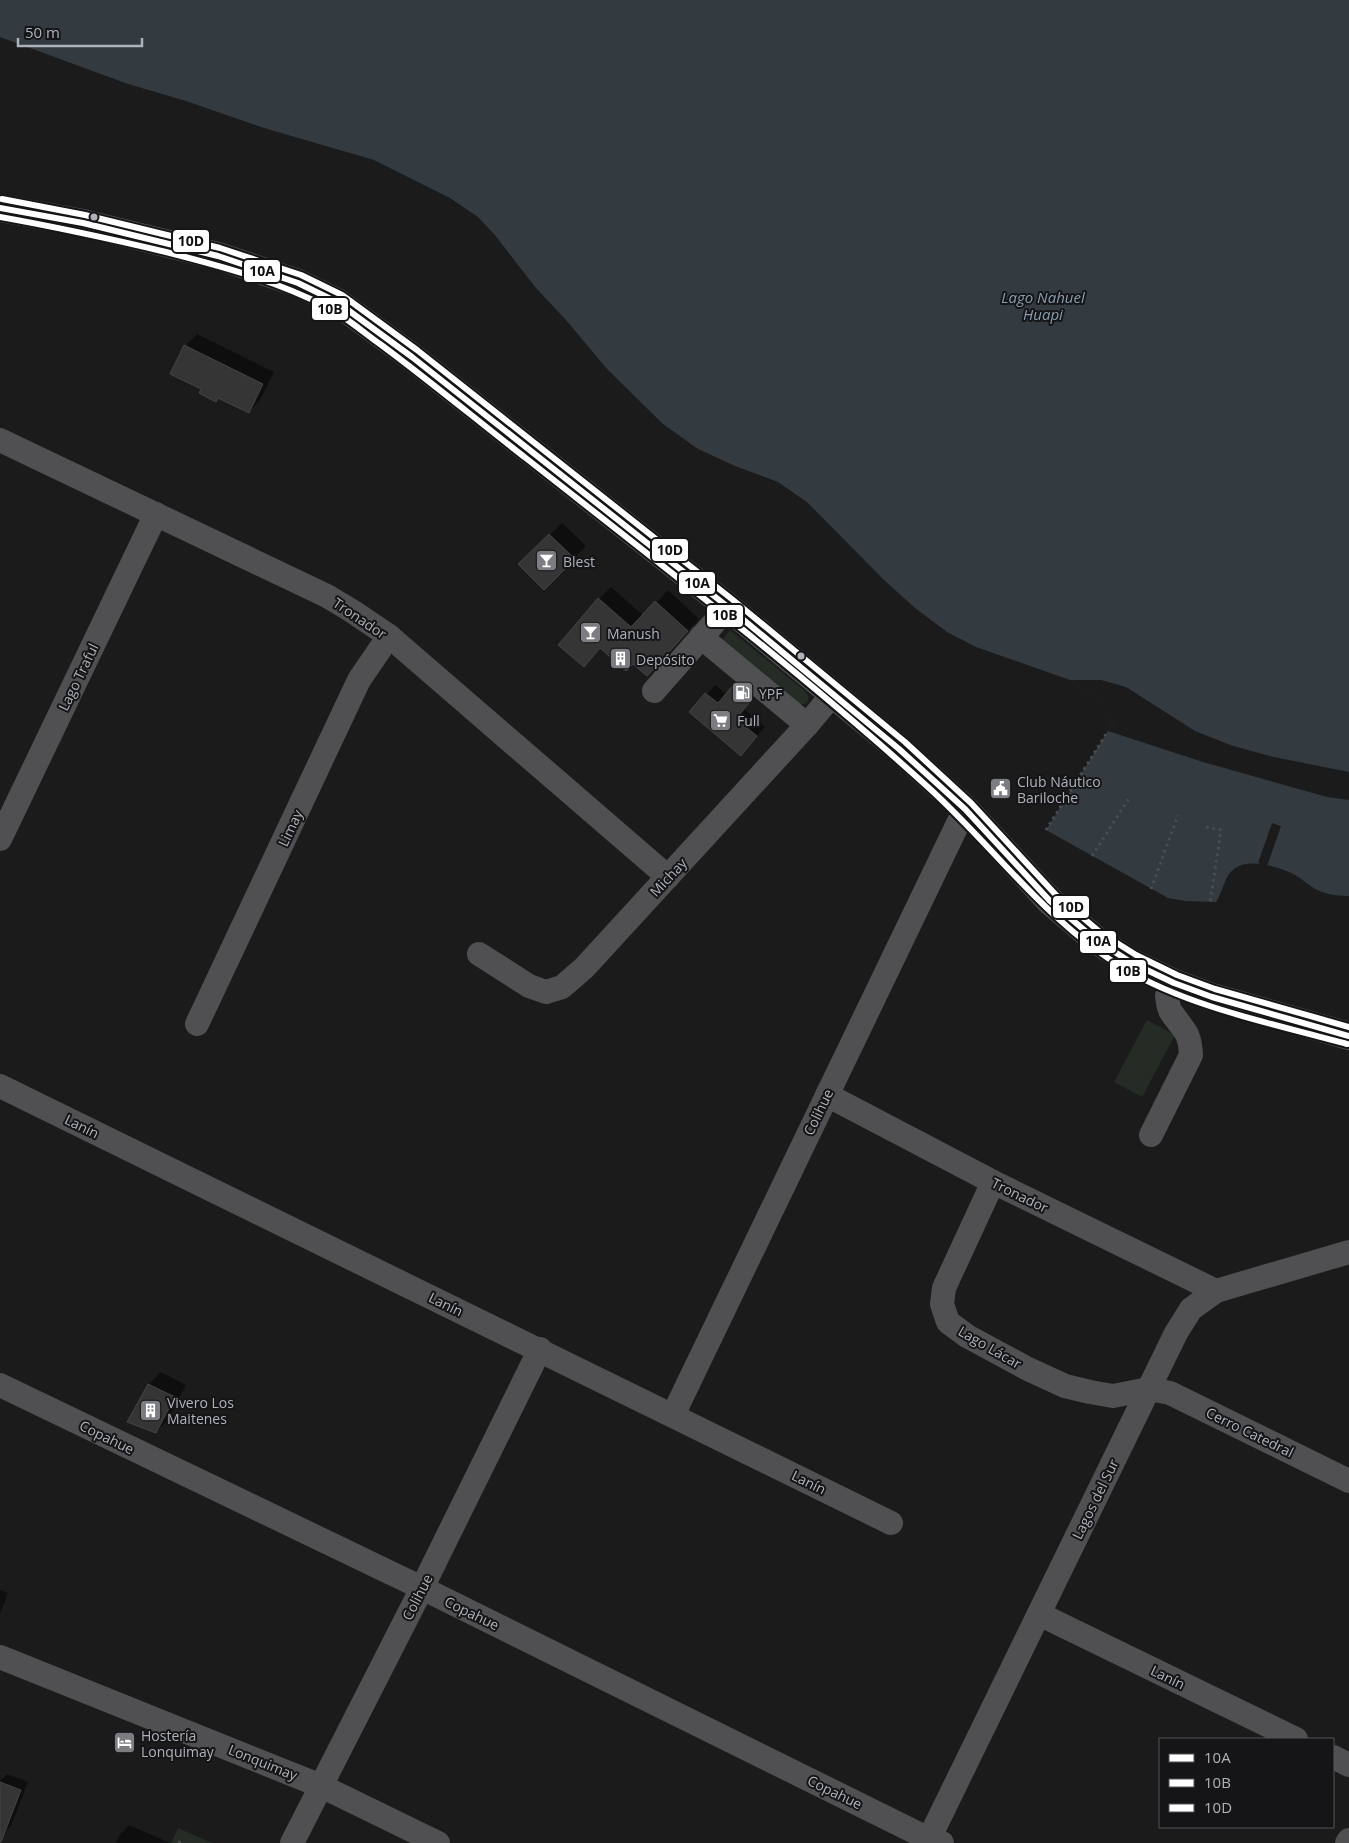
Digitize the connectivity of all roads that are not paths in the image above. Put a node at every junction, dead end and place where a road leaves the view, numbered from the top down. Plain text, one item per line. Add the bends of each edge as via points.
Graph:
1 (4, 216) edge
2 (0, 440) edge
3 (156, 514) junction
4 (728, 607) junction
5 (389, 636) junction
6 (701, 637) junction
7 (654, 691) dead end
8 (833, 694) junction
9 (807, 725) junction
10 (964, 809) junction
11 (0, 840) edge
12 (668, 877) junction
13 (480, 954) dead end
14 (1174, 983) junction
15 (197, 1024) dead end
16 (1349, 1036) edge
17 (0, 1086) edge
18 (827, 1095) junction
19 (1151, 1134) dead end
20 (993, 1182) junction
21 (1349, 1252) edge
22 (1216, 1291) junction
23 (540, 1350) junction
24 (0, 1385) edge
25 (1149, 1389) junction
26 (672, 1415) junction
27 (1349, 1481) edge
28 (891, 1523) dead end
29 (422, 1588) junction
30 (1039, 1614) junction
31 (0, 1657) edge
32 (1294, 1738) edge
33 (1334, 1758) edge
34 (1349, 1765) edge
35 (321, 1786) junction
36 (1349, 1840) edge
37 (933, 1842) edge
38 (292, 1843) edge
39 (438, 1843) edge
40 (1347, 1843) edge

1 - 4 main road via 83,222 218,256 298,283 337,302
2 - 3 street, Tronador
3 - 5 street, Tronador via 327,596
3 - 11 street, Lago Traful
4 - 6 street
4 - 8 main road
5 - 12 street, Tronador
5 - 15 street, Limay via 359,680
6 - 7 street
6 - 9 street
8 - 9 street, Michay
8 - 10 main road
9 - 12 street, Michay
10 - 14 main road via 1050,900 1096,940 1132,963
10 - 18 street, Colihue
12 - 13 street, Michay via 584,968 562,987 546,992 529,986
14 - 16 main road
14 - 19 street via 1167,996 1170,1010 1184,1028 1191,1055
17 - 23 street, Lanín
18 - 20 street, Tronador
18 - 26 street, Colihue
20 - 22 street, Tronador
20 - 25 street, Lago Lácar via 944,1288 942,1304 948,1322 967,1336 1066,1386 1113,1396
21 - 22 street, Lagos del Sur
22 - 25 street, Lagos del Sur via 1192,1309 1176,1333
23 - 26 street, Lanín
23 - 29 street, Colihue
24 - 29 street, Copahue
25 - 27 street, Cerro Catedral via 1170,1393
25 - 30 street, Lagos del Sur
26 - 28 street, Lanín
29 - 35 street, Colihue
29 - 37 street, Copahue
30 - 32 street, Lanín
30 - 37 street, Lagos del Sur
31 - 35 street, Lonquimay
33 - 34 street
35 - 38 street, Colihue
35 - 39 street, Lonquimay
36 - 40 street

